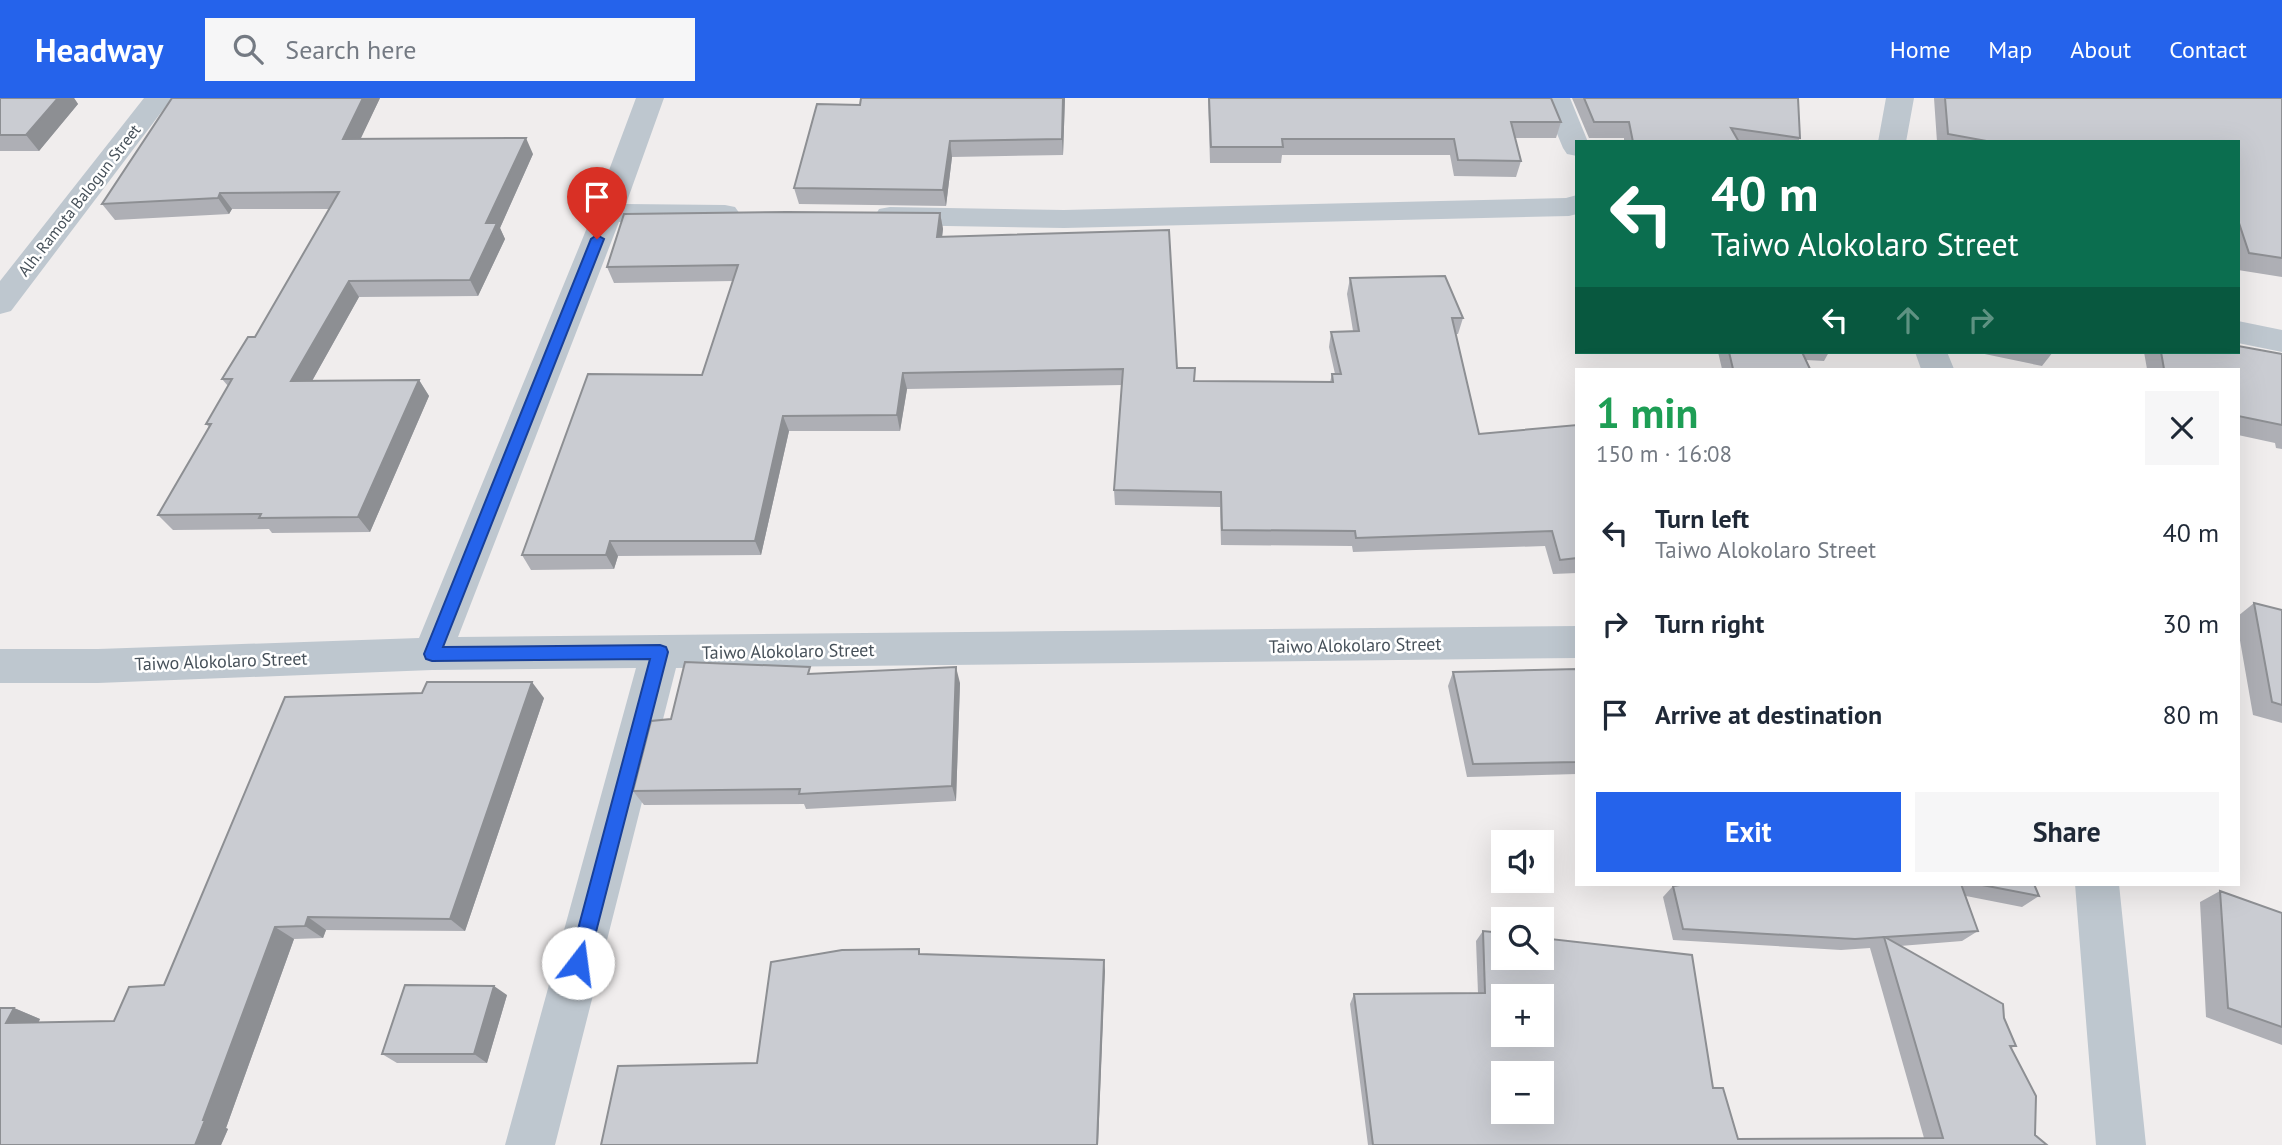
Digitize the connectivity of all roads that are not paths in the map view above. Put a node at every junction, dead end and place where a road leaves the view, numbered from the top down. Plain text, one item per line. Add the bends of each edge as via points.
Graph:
1 (158, 98) edge
2 (650, 98) edge
3 (1556, 98) edge
4 (1900, 98) edge
5 (1892, 140) edge
6 (1575, 143) edge
7 (1575, 205) edge
8 (608, 213) junction
9 (746, 215) edge
10 (857, 216) edge
11 (0, 303) edge
12 (2240, 332) edge
13 (2282, 341) edge
14 (1575, 642) edge
15 (660, 652) junction
16 (432, 654) junction
17 (0, 666) edge
18 (2098, 886) edge
19 (530, 1145) edge
20 (2121, 1145) edge

1 - 11 street, Alh. Ramota Balogun Street
2 - 8 street
3 - 6 street
4 - 5 street
7 - 10 street via 1064,219
8 - 9 street
8 - 16 street
12 - 13 street
14 - 15 street, Taiwo Alokolaro Street
15 - 16 street, Taiwo Alokolaro Street
15 - 19 street
16 - 17 street, Taiwo Alokolaro Street
18 - 20 street

